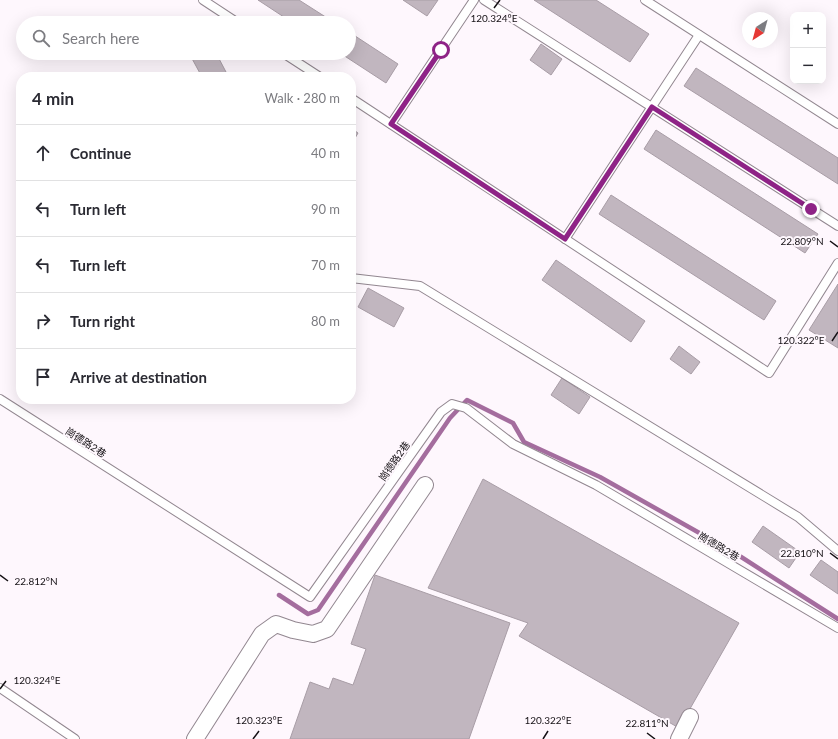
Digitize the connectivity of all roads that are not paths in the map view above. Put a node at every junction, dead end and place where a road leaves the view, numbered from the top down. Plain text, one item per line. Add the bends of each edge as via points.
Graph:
1 (203, 0) edge
2 (474, 0) edge
3 (484, 0) edge
4 (645, 0) edge
5 (227, 16) edge
6 (699, 35) junction
7 (294, 60) edge
8 (312, 72) edge
9 (356, 101) edge
10 (652, 107) junction
11 (391, 124) junction
12 (838, 124) edge
13 (838, 226) edge
14 (565, 239) junction
15 (838, 263) edge
16 (356, 279) edge
17 (0, 399) edge
18 (425, 485) dead end
19 (838, 551) edge
20 (838, 628) edge
21 (0, 688) edge
22 (690, 717) dead end
23 (75, 739) edge
24 (195, 739) edge
25 (679, 739) edge

1 - 5 lane
2 - 11 lane
3 - 10 lane
4 - 6 lane
6 - 10 lane
6 - 12 lane
7 - 8 lane
9 - 11 lane
10 - 13 lane
10 - 14 lane
11 - 14 lane
14 - 15 lane via 769,373
16 - 19 lane via 420,286 798,517
17 - 20 lane, 崗德路2巷 via 310,597 441,412 452,404 466,408 513,444 596,485
18 - 24 street via 327,629 313,634 276,624 262,634
21 - 23 lane
22 - 25 street

